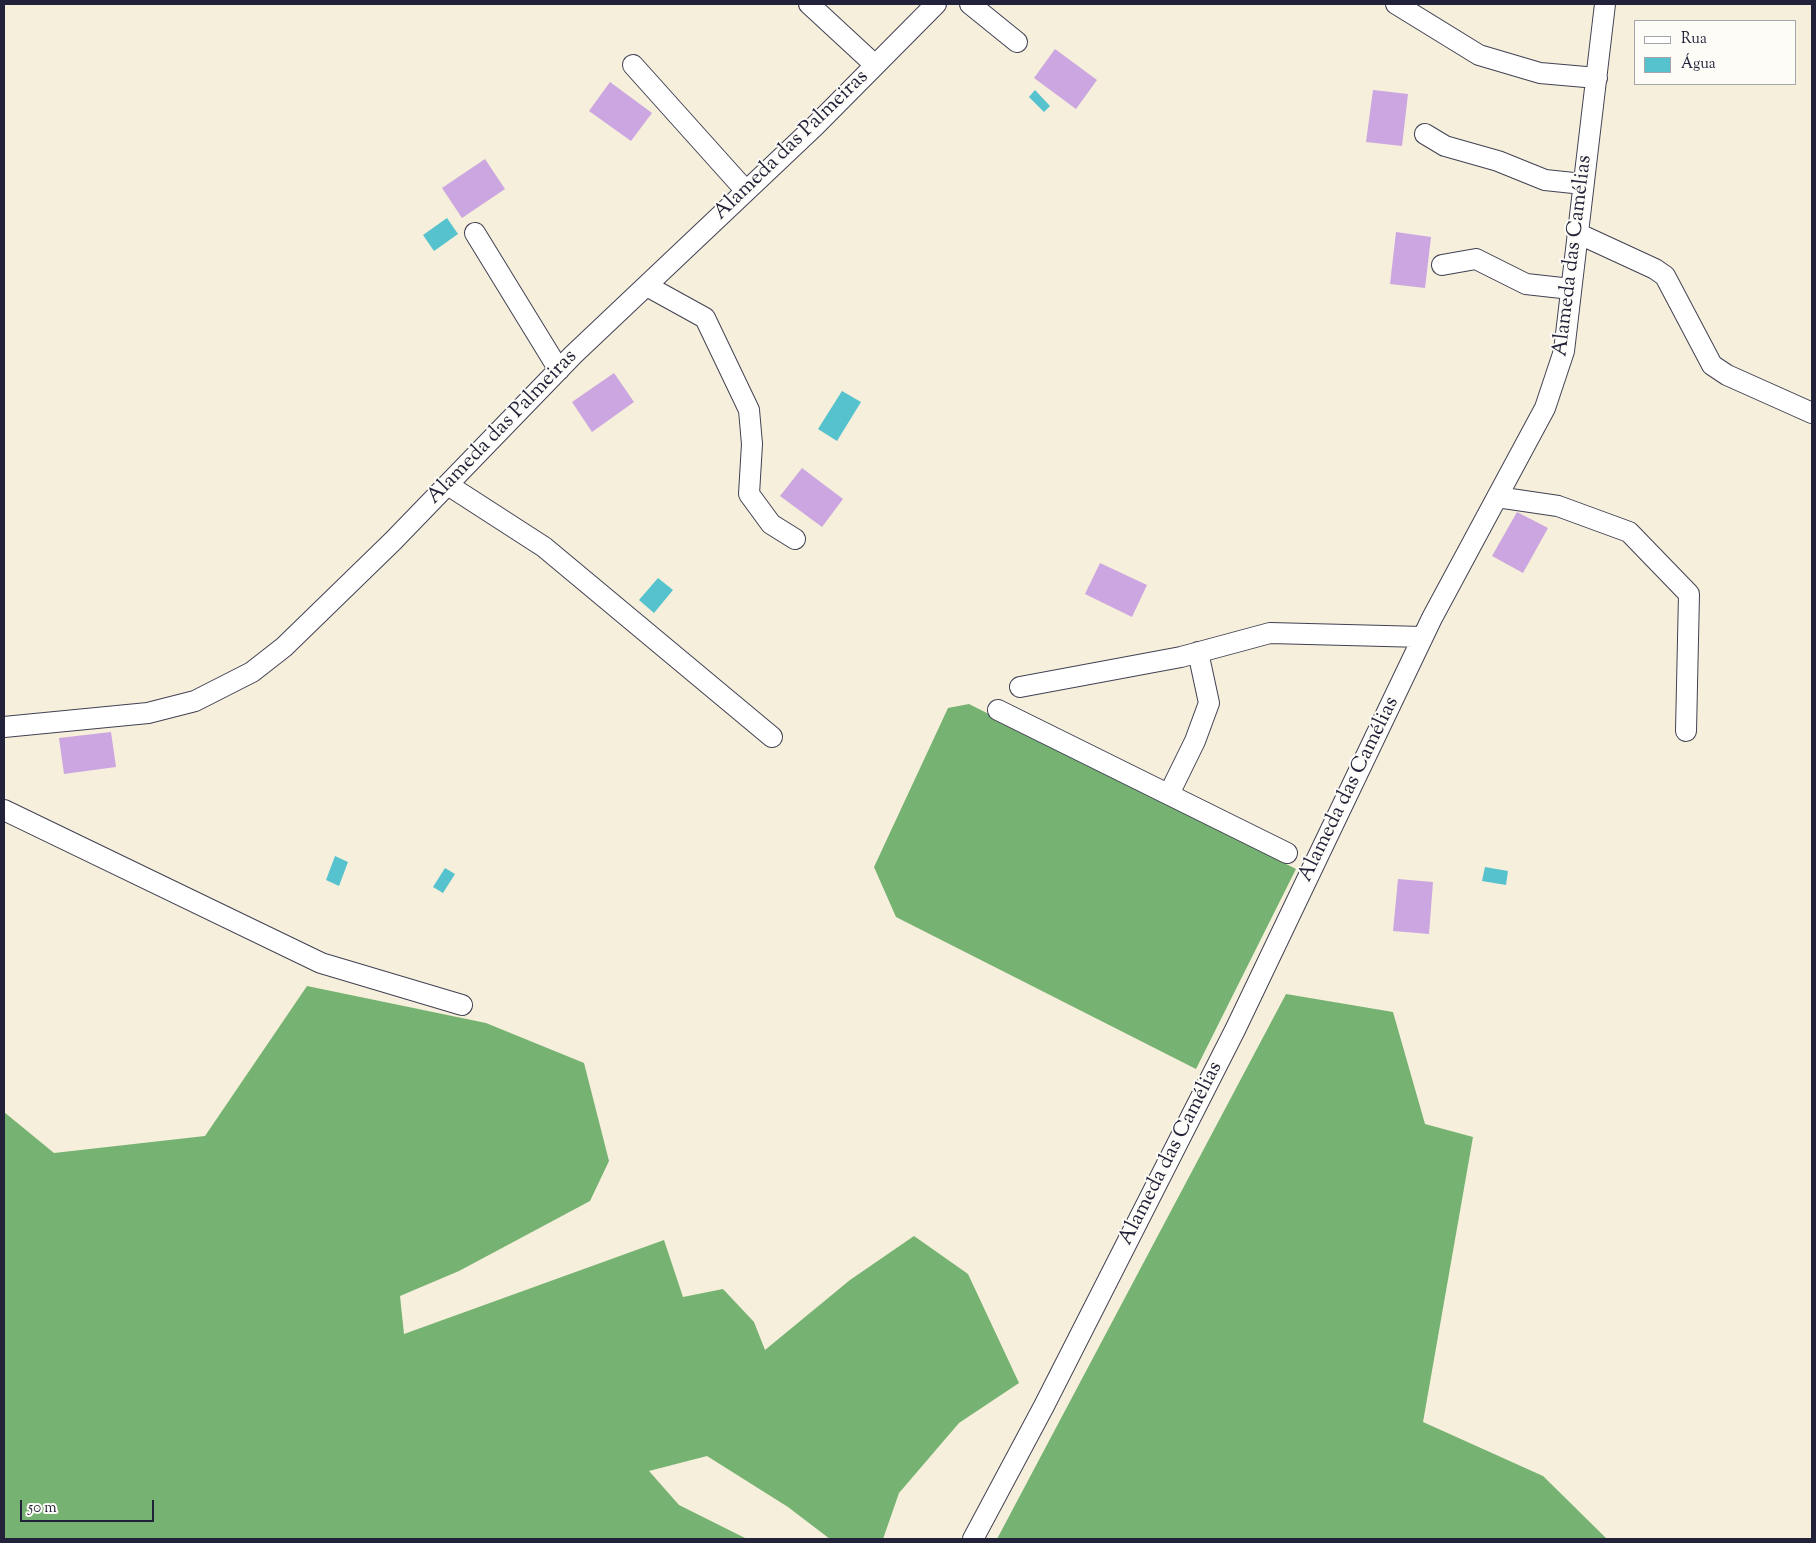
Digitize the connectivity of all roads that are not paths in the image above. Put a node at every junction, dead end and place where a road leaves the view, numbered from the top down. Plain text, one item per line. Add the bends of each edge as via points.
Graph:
1 (809, 4) edge
2 (936, 4) edge
3 (970, 4) edge
4 (1396, 4) edge
5 (1605, 4) edge
6 (1017, 42) dead end
7 (633, 65) dead end
8 (876, 65) junction
9 (1597, 78) junction
10 (1426, 134) dead end
11 (1583, 184) junction
12 (746, 191) junction
13 (475, 233) dead end
14 (1577, 233) junction
15 (1442, 265) dead end
16 (647, 286) junction
17 (1571, 289) junction
18 (559, 370) junction
19 (1812, 413) edge
20 (448, 485) junction
21 (1497, 497) junction
22 (795, 539) dead end
23 (1423, 637) junction
24 (1198, 652) junction
25 (1020, 687) dead end
26 (998, 710) dead end
27 (4, 727) edge
28 (1686, 731) dead end
29 (772, 737) dead end
30 (1168, 794) junction
31 (4, 810) edge
32 (1288, 854) dead end
33 (462, 1006) dead end
34 (973, 1539) edge

1 - 8 street
2 - 8 street, Alameda das Palmeiras
3 - 6 street
4 - 9 street via 1479,55 1540,73
5 - 9 street, Alameda das Camélias
7 - 12 street
8 - 12 street, Alameda das Palmeiras
9 - 11 street, Alameda das Camélias
10 - 11 street via 1445,146 1498,161 1546,180
11 - 14 street, Alameda das Camélias
12 - 16 street, Alameda das Palmeiras
13 - 18 street
14 - 17 street, Alameda das Camélias
14 - 19 street via 1656,268 1665,276 1712,365 1727,375
15 - 17 street via 1476,259 1526,284
16 - 18 street, Alameda das Palmeiras
16 - 22 street via 705,318 749,410 752,444 749,494 771,524
17 - 21 street, Alameda das Camélias via 1564,351 1555,382 1525,450
18 - 20 street, Alameda das Palmeiras
20 - 27 street, Alameda das Palmeiras via 284,647 252,672 195,701 148,714
20 - 29 street via 544,547
21 - 23 street, Alameda das Camélias
21 - 28 street via 1558,506 1629,532 1689,594
23 - 24 street via 1270,633
23 - 34 street, Alameda das Camélias via 1235,1030
24 - 25 street
24 - 30 street via 1209,703 1195,741
26 - 30 street
30 - 32 street
31 - 33 street via 321,963

